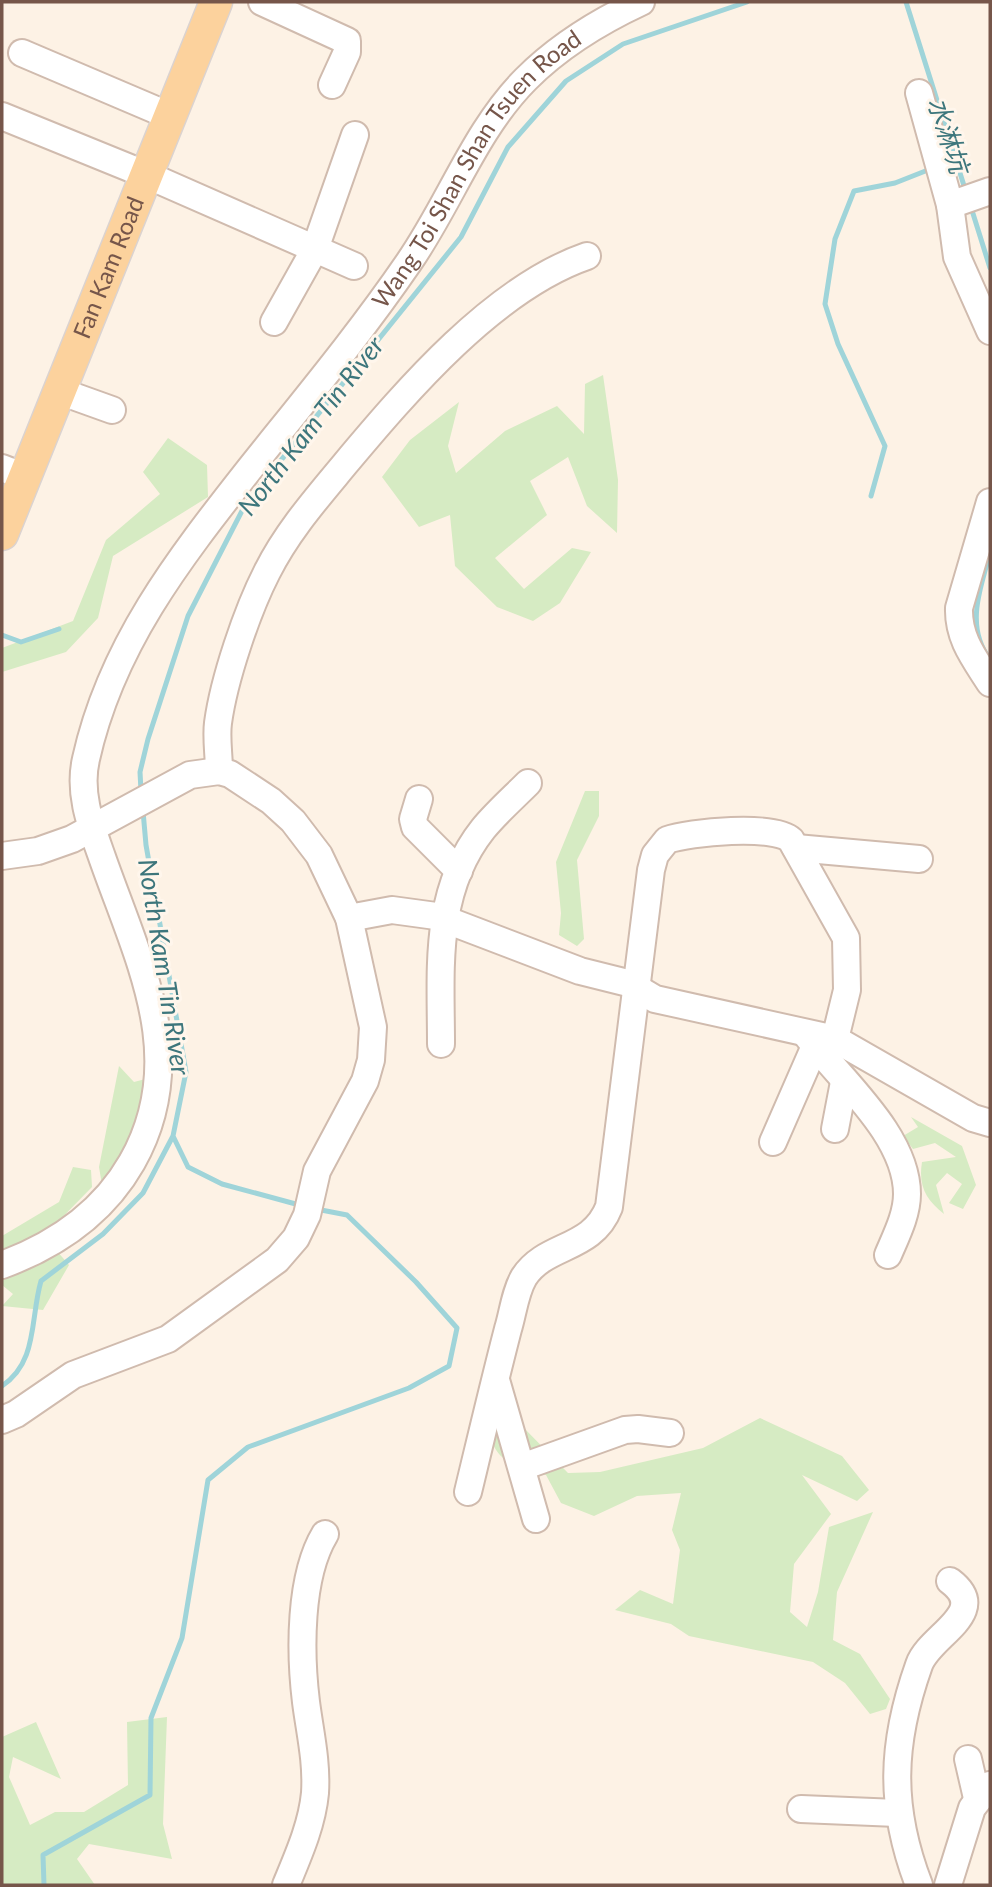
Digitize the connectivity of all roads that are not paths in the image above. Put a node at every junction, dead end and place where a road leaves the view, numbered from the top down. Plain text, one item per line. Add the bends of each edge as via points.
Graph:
1 (216, 2) edge
2 (262, 2) edge
3 (641, 2) edge
4 (23, 53) dead end
5 (332, 85) dead end
6 (919, 93) dead end
7 (2, 116) edge
8 (170, 116) junction
9 (355, 135) dead end
10 (147, 175) junction
11 (943, 181) junction
12 (990, 191) edge
13 (315, 249) junction
14 (587, 256) dead end
15 (354, 266) dead end
16 (274, 322) dead end
17 (990, 331) edge
18 (59, 391) junction
19 (112, 410) dead end
20 (13, 472) edge
21 (990, 502) edge
22 (2, 534) edge
23 (990, 683) edge
24 (219, 771) junction
25 (528, 783) dead end
26 (419, 799) dead end
27 (92, 829) junction
28 (796, 848) junction
29 (2, 856) edge
30 (919, 859) dead end
31 (459, 871) junction
32 (349, 918) junction
33 (442, 918) junction
34 (634, 987) junction
35 (818, 1039) junction
36 (441, 1044) dead end
37 (844, 1082) junction
38 (990, 1123) edge
39 (835, 1129) dead end
40 (773, 1142) dead end
41 (888, 1255) dead end
42 (2, 1265) edge
43 (496, 1375) junction
44 (2, 1420) edge
45 (670, 1433) dead end
46 (522, 1467) junction
47 (468, 1492) dead end
48 (536, 1518) dead end
49 (325, 1534) dead end
50 (950, 1581) dead end
51 (968, 1759) dead end
52 (984, 1791) edge
53 (802, 1810) dead end
54 (897, 1813) junction
55 (286, 1885) edge
56 (919, 1885) edge
57 (948, 1885) edge

1 - 8 main road, Fan Kam Road
2 - 5 street via 347,41 347,52
3 - 27 street, Wang Toi Shan Shan Tsuen Road via 562,47 503,104 402,272 164,580 135,629 93,730 83,779
4 - 8 street
6 - 11 street
7 - 10 street
8 - 10 main road, Fan Kam Road
9 - 13 street
10 - 13 street
10 - 18 main road, Fan Kam Road
11 - 12 street
11 - 17 street via 957,257
13 - 15 street
13 - 16 street
14 - 24 street via 528,284 453,347 404,394 301,518 266,574 230,671 218,725
18 - 19 street
18 - 20 main road, Fan Kam Road
20 - 22 main road, Fan Kam Road
21 - 23 street via 958,623 964,643
24 - 27 street via 190,775
24 - 32 street via 244,781 293,821 320,855
25 - 31 street via 484,828
26 - 31 street via 415,827
27 - 29 street via 54,847
27 - 42 street, Wang Toi Shan Shan Tsuen Road via 158,1032 161,1061 156,1104 127,1172 94,1212 49,1244
28 - 30 street
28 - 34 street via 779,833 708,832 667,840 655,855 651,870
28 - 35 street via 848,944 847,990
31 - 33 street
32 - 33 street via 392,909
32 - 44 street via 373,1027 371,1060 357,1099 323,1158 296,1238 277,1260 168,1339 73,1375
33 - 34 street
33 - 36 street
34 - 35 street via 655,999
34 - 43 street via 609,1207 590,1236 549,1256 524,1277
35 - 37 street
35 - 38 street
35 - 40 street
37 - 39 street
37 - 41 street via 882,1125 902,1169 905,1209
43 - 46 street
43 - 47 street
45 - 46 street via 625,1430
46 - 48 street
49 - 55 street via 310,1566 303,1637 307,1704 315,1743 315,1795 302,1848
50 - 54 street via 967,1601 964,1613 920,1660 898,1739
51 - 52 street
52 - 57 street
53 - 54 street
54 - 56 street

